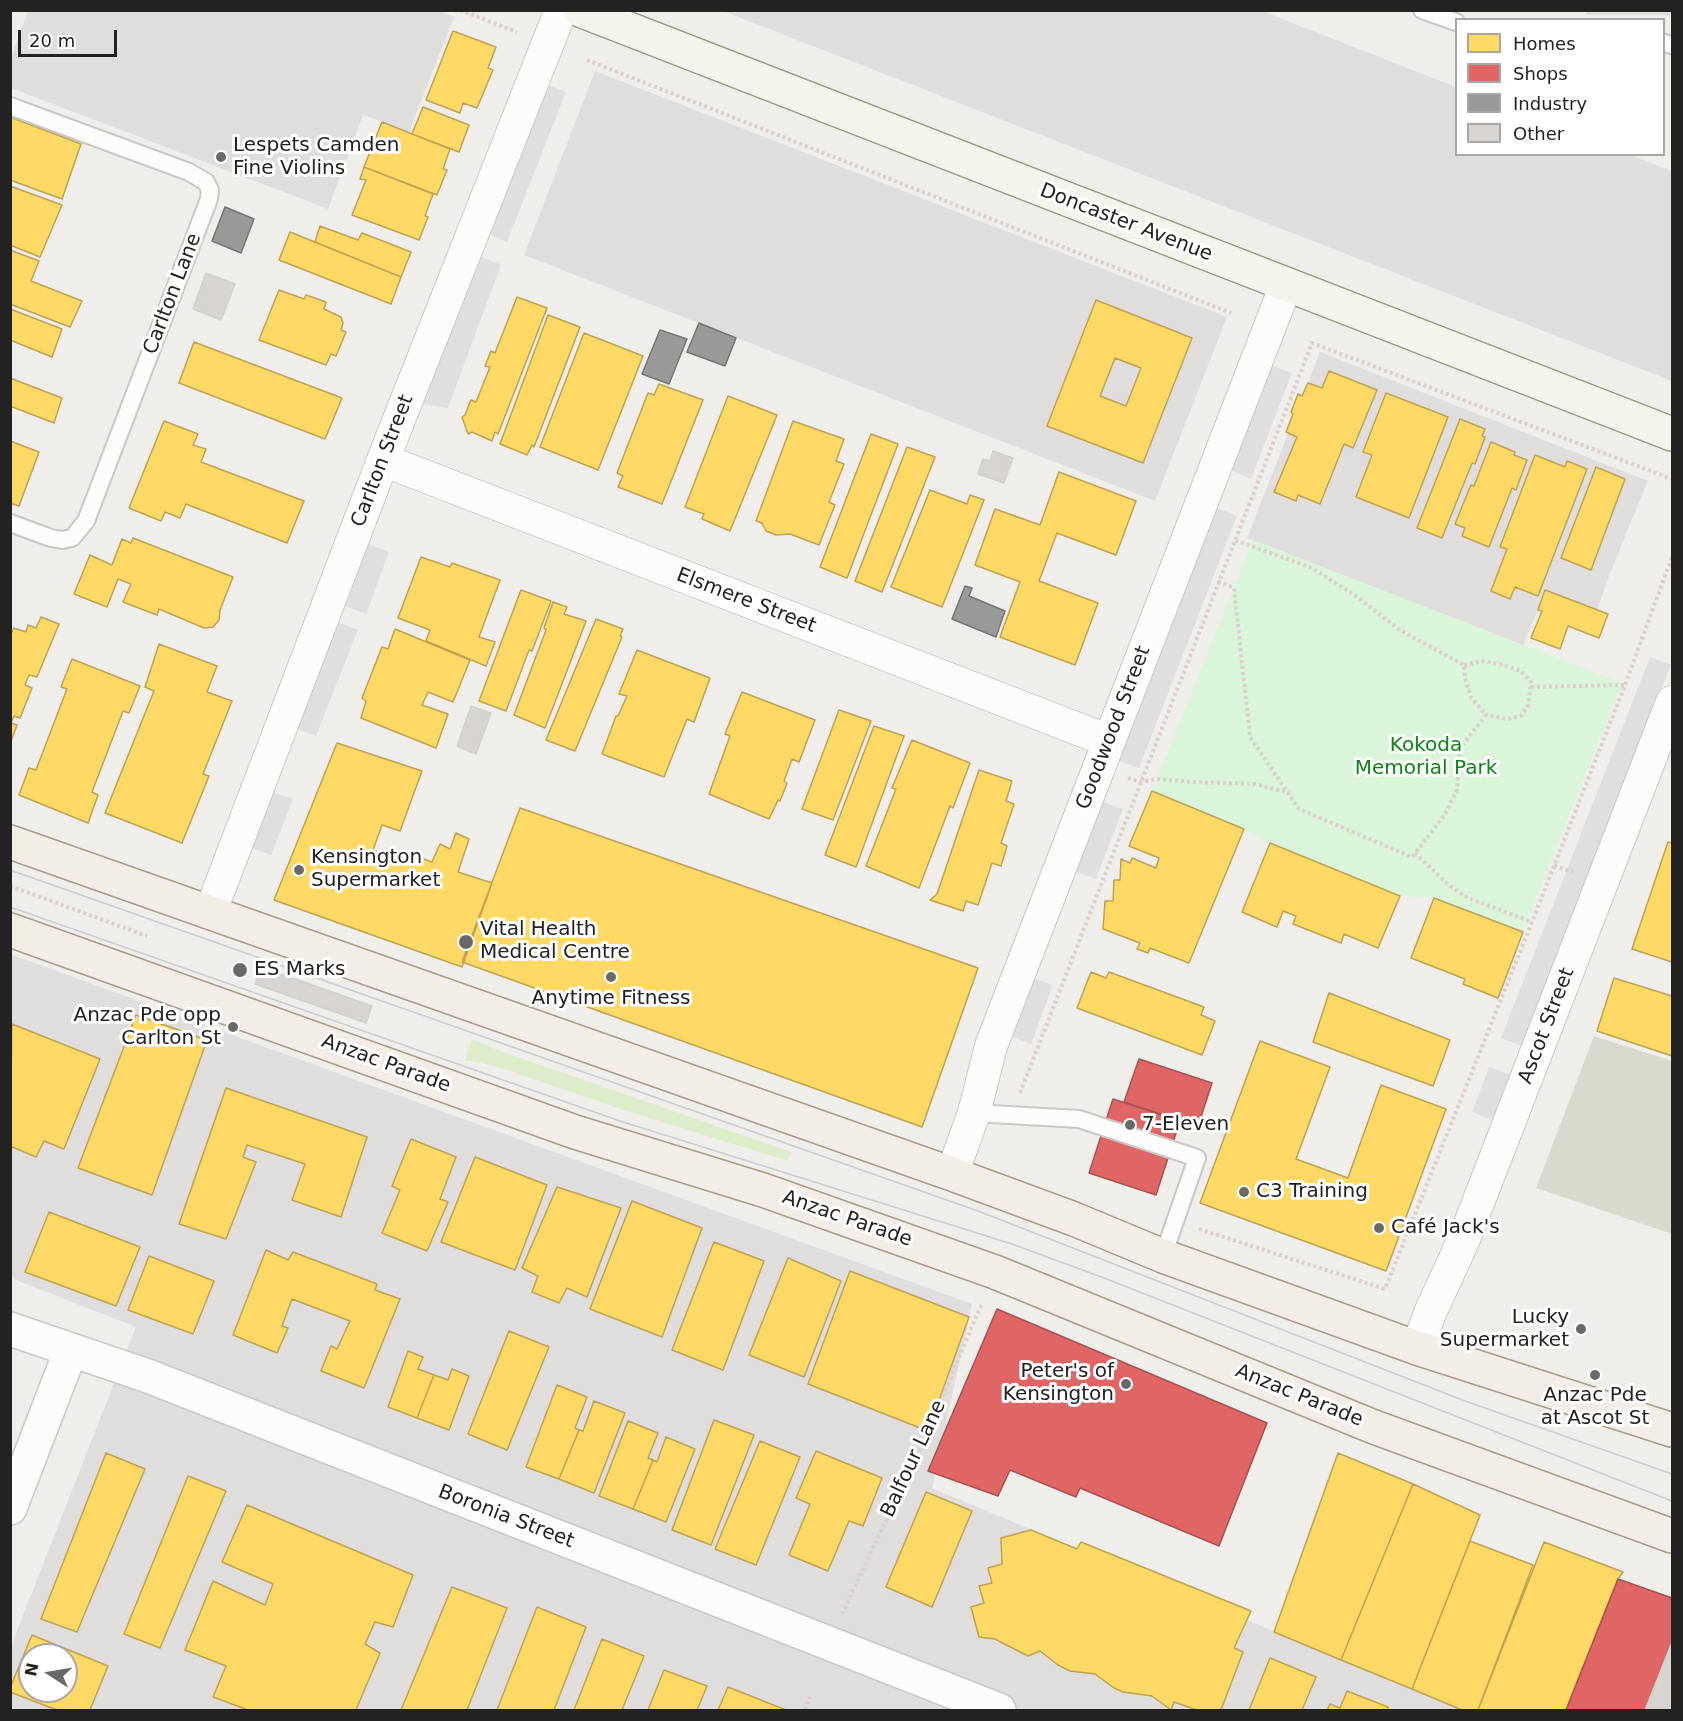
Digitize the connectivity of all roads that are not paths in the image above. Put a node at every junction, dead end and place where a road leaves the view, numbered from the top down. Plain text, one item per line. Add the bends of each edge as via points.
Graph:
1 (561, 10) edge
2 (580, 10) edge
3 (1422, 10) edge
4 (1455, 21) edge
5 (10, 106) edge
6 (1286, 285) junction
7 (1672, 434) edge
8 (383, 460) junction
9 (10, 523) edge
10 (1672, 702) edge
11 (1104, 754) junction
12 (10, 842) edge
13 (210, 913) junction
14 (10, 930) edge
15 (974, 1113) junction
16 (952, 1174) junction
17 (1163, 1256) junction
18 (10, 1329) edge
19 (1417, 1348) junction
20 (71, 1350) junction
21 (1672, 1430) edge
22 (10, 1508) edge
23 (1672, 1536) edge
24 (999, 1710) edge

1 - 8 street, Carlton Street
2 - 6 main road, Doncaster Avenue
3 - 4 lane
5 - 9 lane, Carlton Lane via 189,172 206,182 210,190 86,521 72,538 62,540
6 - 7 main road, Doncaster Avenue
6 - 11 street, Goodwood Street
8 - 11 street, Elsmere Street
8 - 13 street, Carlton Street
10 - 19 street, Ascot Street via 1464,1239
11 - 15 street, Goodwood Street via 990,1046
12 - 13 main road
13 - 16 main road
14 - 23 main road, Anzac Parade via 575,1132 763,1190 995,1272 1374,1427
15 - 16 street, Goodwood Street
15 - 17 lane via 1079,1119 1197,1158
16 - 17 main road
17 - 19 main road
18 - 20 street, Boronia Street
19 - 21 main road
20 - 22 street
20 - 24 street, Boronia Street via 159,1380

